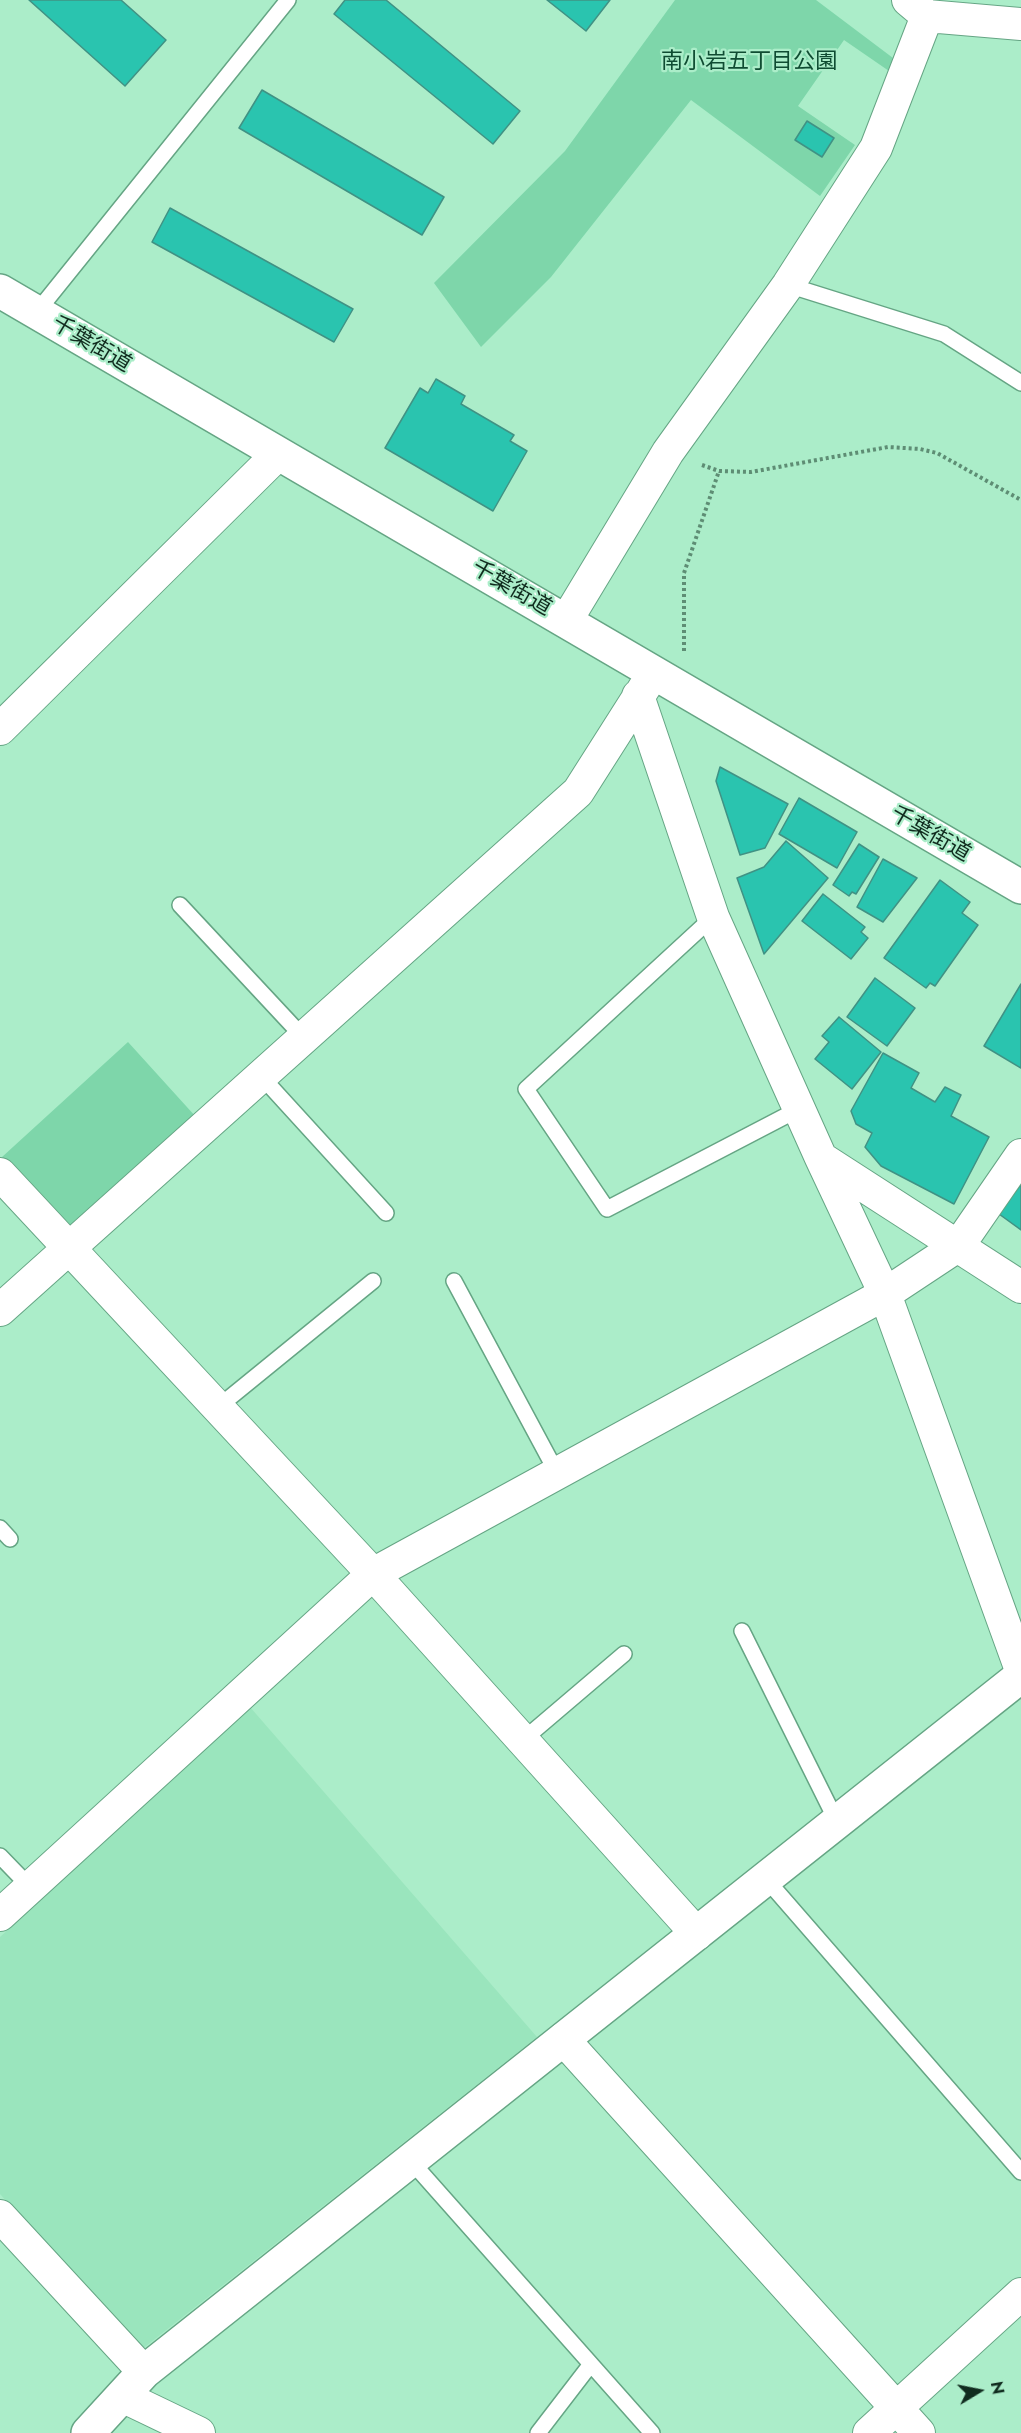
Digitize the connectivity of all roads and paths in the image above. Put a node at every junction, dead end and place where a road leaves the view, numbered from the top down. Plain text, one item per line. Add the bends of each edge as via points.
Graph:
1 (288, 0) edge
2 (917, 8) edge
3 (1021, 24) edge
4 (788, 285) junction
5 (0, 291) edge
6 (36, 313) junction
7 (1021, 383) edge
8 (668, 453) junction
9 (277, 455) junction
10 (719, 471) junction
11 (1021, 500) edge
12 (566, 621) junction
13 (684, 653) dead end
14 (645, 685) junction
15 (0, 729) edge
16 (1021, 887) edge
17 (180, 905) dead end
18 (713, 917) junction
19 (304, 1038) junction
20 (261, 1076) junction
21 (799, 1109) junction
22 (1021, 1155) edge
23 (821, 1158) junction
24 (0, 1174) edge
25 (386, 1213) dead end
26 (960, 1245) junction
27 (68, 1249) junction
28 (373, 1281) dead end
29 (454, 1281) dead end
30 (1021, 1287) edge
31 (885, 1294) junction
32 (0, 1310) edge
33 (217, 1408) junction
34 (557, 1473) junction
35 (373, 1574) junction
36 (742, 1631) dead end
37 (624, 1654) dead end
38 (1021, 1670) edge
39 (1021, 1676) edge
40 (522, 1740) junction
41 (837, 1822) junction
42 (0, 1856) edge
43 (766, 1879) junction
44 (30, 1887) junction
45 (0, 1915) edge
46 (697, 1934) junction
47 (563, 2039) junction
48 (410, 2160) junction
49 (1021, 2172) edge
50 (0, 2216) edge
51 (1021, 2294) edge
52 (591, 2364) junction
53 (897, 2409) junction
54 (114, 2410) edge
55 (199, 2433) edge
56 (538, 2433) edge
57 (652, 2433) edge
58 (869, 2433) edge
59 (919, 2433) edge

1 - 6 lane
2 - 3 street
2 - 4 street via 876,148
4 - 7 lane via 944,334
4 - 8 street
5 - 6 main road, 千葉街道
6 - 9 main road, 千葉街道
8 - 10 path
8 - 12 street
9 - 12 main road, 千葉街道
9 - 15 street
10 - 11 path via 751,472 888,447 920,449 937,453
10 - 13 path via 684,573
12 - 14 main road, 千葉街道
14 - 16 main road, 千葉街道
14 - 18 street
14 - 19 street via 578,792
17 - 19 lane
18 - 21 street
18 - 21 lane via 526,1089 607,1209
19 - 20 street
20 - 25 lane
20 - 27 street
21 - 23 street
22 - 26 street
23 - 26 street
23 - 31 street
24 - 27 street
26 - 30 street
26 - 31 street
27 - 32 street
27 - 33 street
28 - 33 lane
29 - 34 lane
31 - 34 street
31 - 38 street
33 - 35 street
34 - 35 street
35 - 40 street
35 - 44 street
36 - 41 lane
37 - 40 lane
39 - 41 main road
40 - 46 street
41 - 43 main road
42 - 44 lane
43 - 46 main road
43 - 49 lane
44 - 45 street
46 - 47 main road
47 - 48 main road
47 - 53 street
48 - 52 lane
48 - 54 main road
50 - 54 street
51 - 53 street
52 - 56 lane
52 - 57 lane
53 - 58 street
53 - 59 street
54 - 55 street

